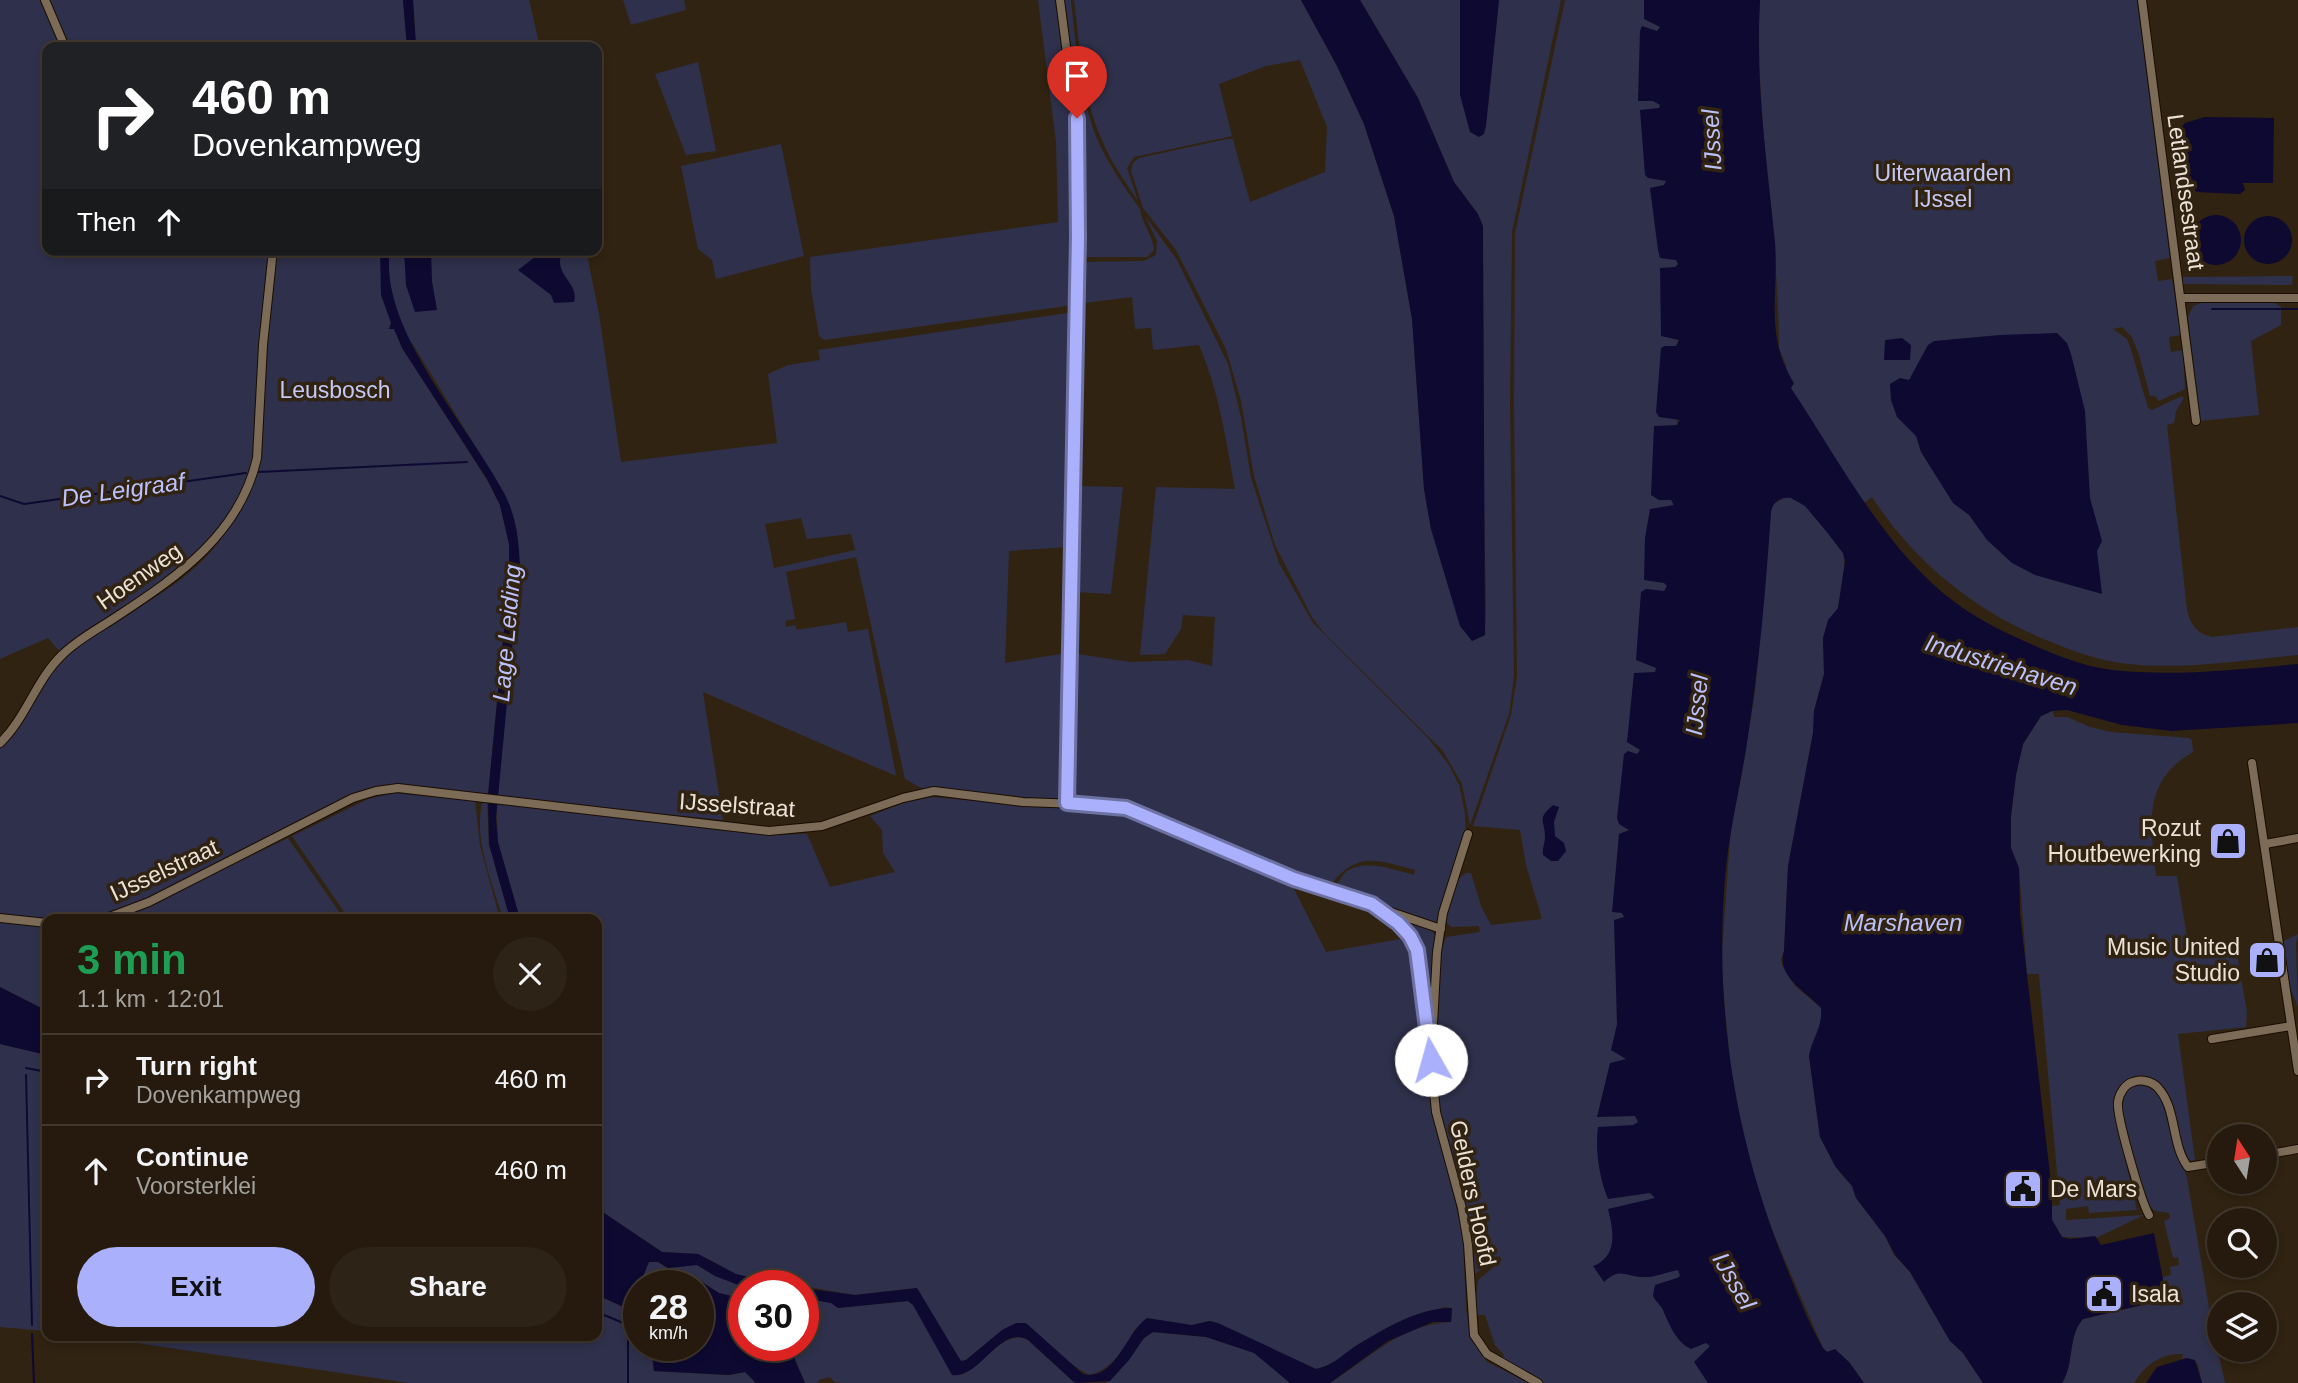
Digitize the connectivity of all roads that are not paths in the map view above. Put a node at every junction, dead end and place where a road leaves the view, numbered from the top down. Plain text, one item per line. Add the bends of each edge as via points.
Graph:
1 (45, 0) edge
2 (1060, 0) edge
3 (2142, 0) edge
4 (63, 42) edge
5 (272, 256) edge
6 (2181, 298) junction
7 (2298, 298) edge
8 (2196, 421) dead end
9 (0, 743) edge
10 (2252, 764) dead end
11 (1067, 803) junction
12 (1468, 834) dead end
13 (2298, 838) edge
14 (2265, 844) junction
15 (1372, 904) junction
16 (117, 914) edge
17 (0, 918) edge
18 (42, 922) edge
19 (1441, 929) junction
20 (2293, 1011) edge
21 (2291, 1026) junction
22 (2211, 1039) dead end
23 (1431, 1060) junction
24 (2298, 1071) edge
25 (2298, 1149) edge
26 (2277, 1153) edge
27 (2207, 1165) edge
28 (2149, 1215) dead end
29 (1538, 1383) edge

1 - 4 street
2 - 11 street via 1077,118
3 - 6 street, Letlandsestraat
5 - 9 street, Hoenweg via 257,458 243,496 192,564 59,658
6 - 7 street
6 - 8 street, Letlandsestraat
10 - 14 street
11 - 15 street, IJsselstraat via 1126,808 1294,879
11 - 16 street, IJsselstraat via 934,791 902,797 822,827 769,831 398,788 353,798
12 - 19 street, Gelders Hoofd
13 - 14 street
14 - 20 street
15 - 19 street, IJsselstraat
15 - 23 street, IJsselstraat via 1398,923 1417,950
17 - 18 street
19 - 23 street, Gelders Hoofd
20 - 21 street
21 - 22 street
21 - 24 street
23 - 29 street, Gelders Hoofd via 1436,1112 1468,1244 1474,1335 1479,1346 1502,1364
25 - 26 street
27 - 28 street via 2188,1167 2182,1158 2157,1087 2141,1081 2124,1087 2117,1105 2140,1198

